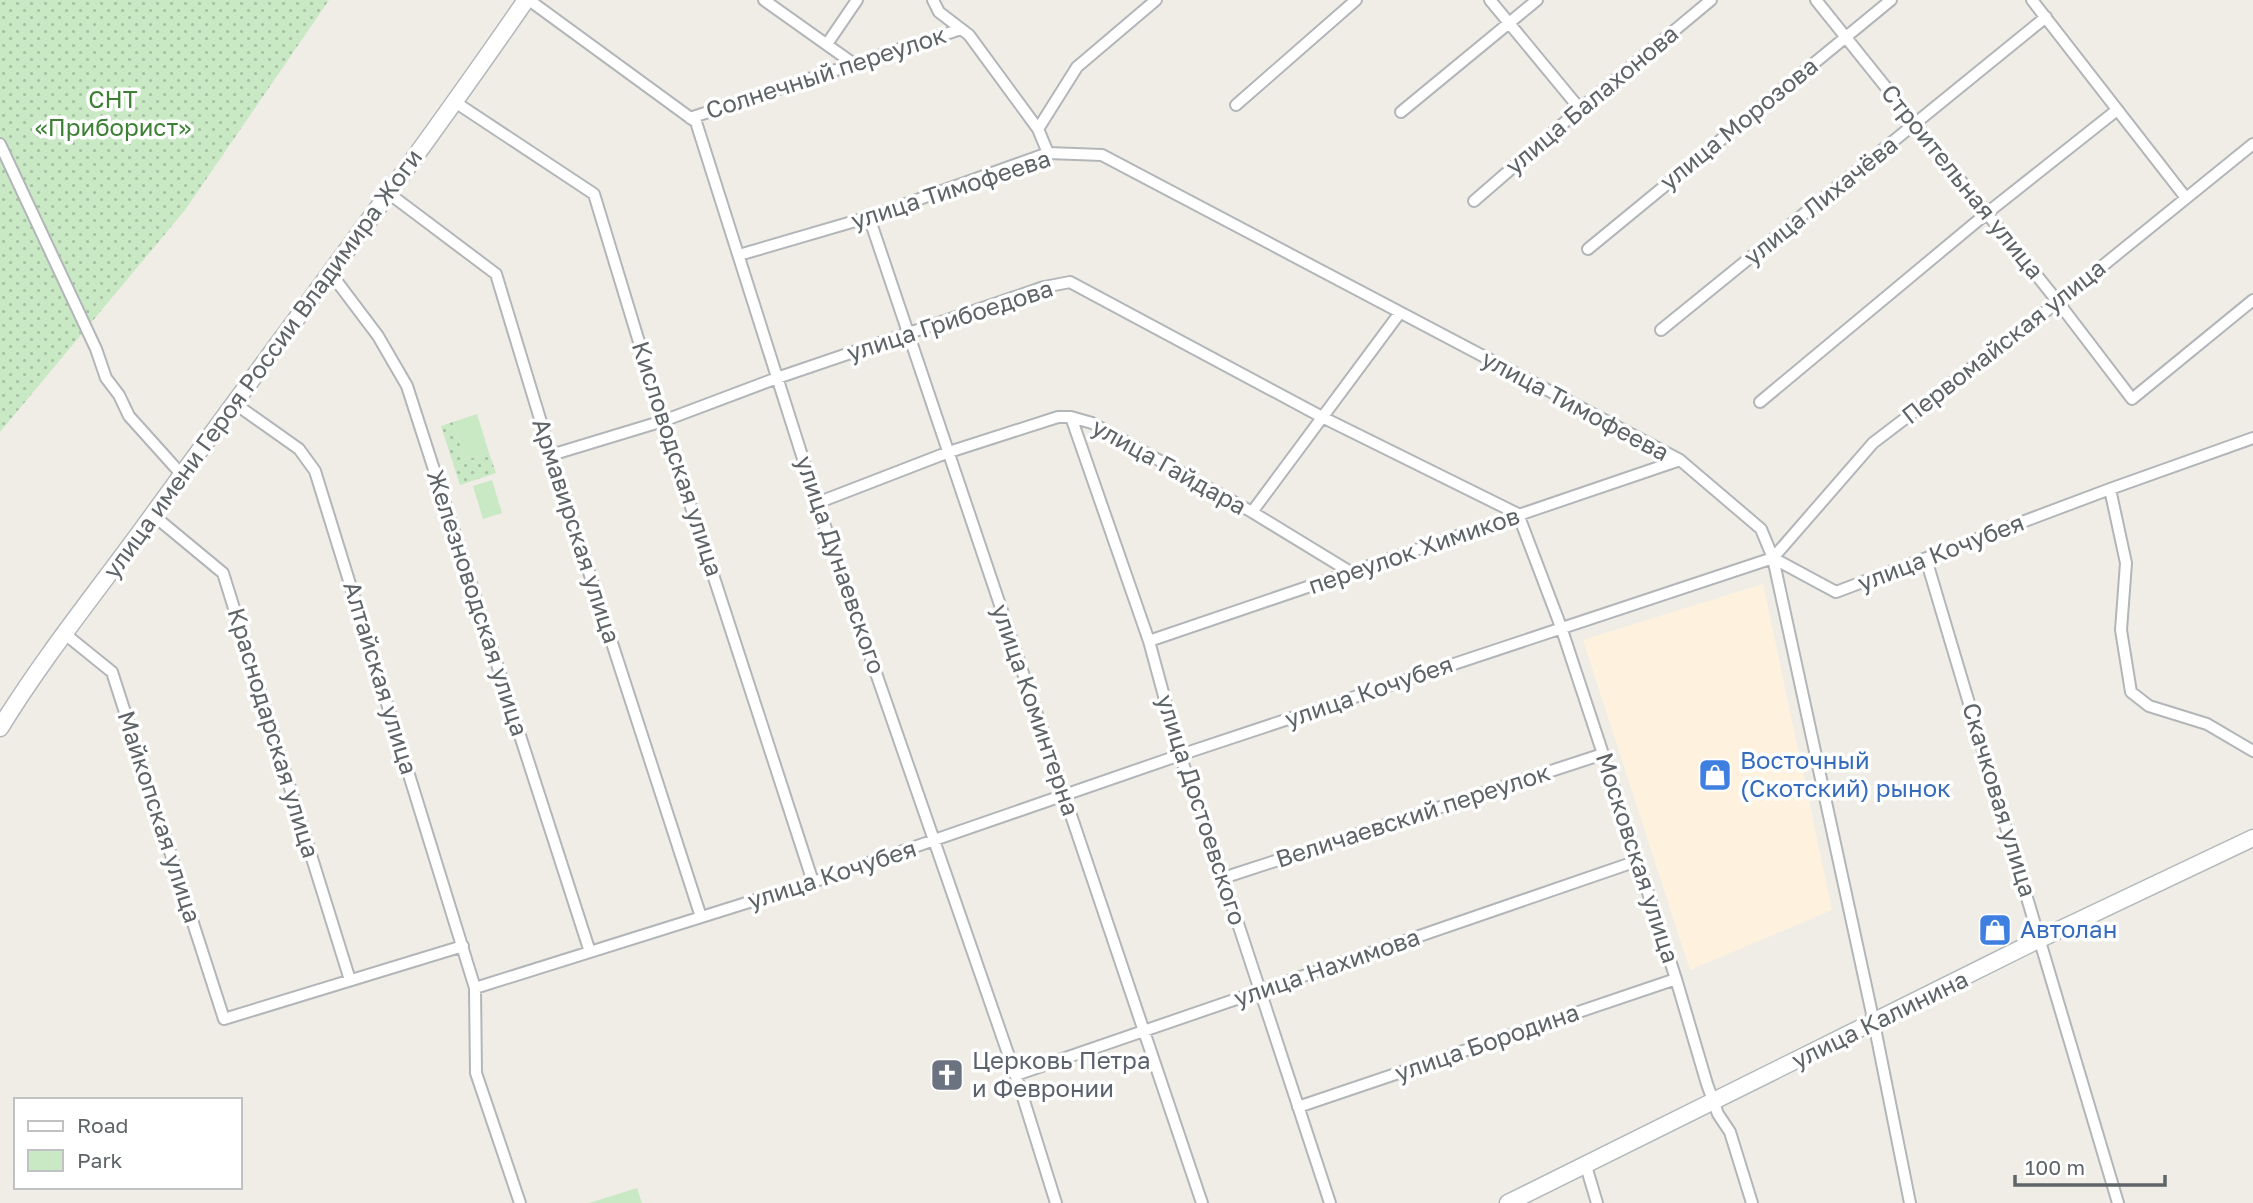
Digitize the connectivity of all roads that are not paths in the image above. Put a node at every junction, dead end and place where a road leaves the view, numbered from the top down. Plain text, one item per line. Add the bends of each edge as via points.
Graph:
1 (527, 0) edge
2 (764, 0) edge
3 (858, 0) edge
4 (933, 0) edge
5 (1156, 0) edge
6 (1356, 0) edge
7 (1490, 0) edge
8 (1537, 0) edge
9 (1711, 0) edge
10 (1816, 0) edge
11 (1891, 0) edge
12 (2032, 0) edge
13 (2046, 17) junction
14 (1509, 23) junction
15 (961, 29) junction
16 (1846, 37) junction
17 (827, 44) junction
18 (855, 64) junction
19 (455, 102) junction
20 (1236, 105) dead end
21 (1580, 109) junction
22 (2117, 110) junction
23 (1401, 112) dead end
24 (690, 118) junction
25 (1916, 124) junction
26 (1038, 129) junction
27 (0, 144) edge
28 (2253, 144) edge
29 (1048, 153) junction
30 (387, 192) junction
31 (2186, 198) junction
32 (1474, 201) dead end
33 (1987, 213) junction
34 (869, 218) junction
35 (1588, 248) dead end
36 (739, 256) junction
37 (329, 271) junction
38 (2253, 300) edge
39 (2058, 302) junction
40 (1399, 314) junction
41 (1661, 330) dead end
42 (907, 335) junction
43 (776, 378) junction
44 (1760, 402) dead end
45 (234, 403) junction
46 (1071, 417) junction
47 (1322, 417) junction
48 (663, 421) junction
49 (2253, 438) edge
50 (949, 452) junction
51 (551, 455) junction
52 (1680, 460) junction
53 (182, 475) junction
54 (2110, 489) junction
55 (817, 503) junction
56 (1252, 512) junction
57 (1518, 514) junction
58 (153, 515) junction
59 (1773, 558) junction
60 (1926, 559) junction
61 (1352, 573) junction
62 (1561, 627) junction
63 (65, 634) junction
64 (1149, 642) junction
65 (0, 728) edge
66 (2253, 751) edge
67 (1603, 754) junction
68 (1180, 755) junction
69 (1064, 796) junction
70 (2253, 838) edge
71 (936, 842) junction
72 (1637, 861) junction
73 (1223, 878) junction
74 (813, 882) junction
75 (701, 917) junction
76 (2040, 939) junction
77 (463, 946) junction
78 (590, 952) junction
79 (350, 979) junction
80 (1676, 979) junction
81 (475, 988) junction
82 (1261, 991) junction
83 (1874, 1023) junction
84 (1144, 1031) junction
85 (1016, 1075) junction
86 (1715, 1101) junction
87 (1298, 1107) junction
88 (1586, 1166) junction
89 (1518, 1201) edge
90 (520, 1203) edge
91 (1056, 1203) edge
92 (1202, 1203) edge
93 (1330, 1203) edge
94 (1597, 1203) edge
95 (1752, 1203) edge
96 (1910, 1203) edge
97 (2118, 1203) edge

1 - 19 main road, улица имени Героя России Владимира Жоги
1 - 24 street, улица Дунаевского
2 - 17 street
3 - 17 street
4 - 15 street via 939,12
5 - 26 street via 1077,67
6 - 20 street
7 - 14 street
8 - 14 street
9 - 21 street, улица Балахонова
10 - 16 street, Строительная улица
11 - 16 street, улица Морозова
12 - 13 street
13 - 22 street
13 - 25 street, улица Лихачёва
14 - 21 street
14 - 23 street
15 - 18 street, Солнечный переулок
15 - 26 street
16 - 25 street, Строительная улица
16 - 35 street, улица Морозова
17 - 18 street
18 - 24 street, Солнечный переулок
19 - 30 main road, улица имени Героя России Владимира Жоги
19 - 48 street, Кисловодская улица via 594,194
21 - 32 street, улица Балахонова
22 - 31 street
22 - 33 street
24 - 36 street, улица Дунаевского via 696,122
25 - 33 street, Строительная улица
25 - 41 street, улица Лихачёва
26 - 29 street
27 - 53 street via 106,378 129,416
28 - 31 street, Первомайская улица
29 - 34 street, улица Тимофеева
29 - 40 street, улица Тимофеева via 1102,155
30 - 37 main road, улица имени Героя России Владимира Жоги
30 - 51 street, Армавирская улица via 496,274
31 - 39 street, Первомайская улица
33 - 39 street, Строительная улица
33 - 44 street
34 - 36 street, улица Тимофеева
34 - 42 street, улица Коминтерна
36 - 43 street, улица Дунаевского
37 - 45 main road, улица имени Героя России Владимира Жоги
37 - 78 street, Железноводская улица via 407,386
38 - 39 street, Строительная улица via 2132,399
39 - 59 street, Первомайская улица via 1873,443
40 - 47 street
40 - 52 street, улица Тимофеева
42 - 43 street, улица Грибоедова
42 - 47 street, улица Грибоедова via 1070,282
42 - 50 street, улица Коминтерна
43 - 48 street, улица Грибоедова
43 - 55 street, улица Дунаевского
45 - 53 main road, улица имени Героя России Владимира Жоги
45 - 77 street, Алтайская улица via 299,449 316,471
46 - 50 street, улица Гайдара via 1058,416
46 - 56 street, улица Гайдара via 1092,423
46 - 64 street, улица Достоевского
47 - 56 street
47 - 57 street, улица Грибоедова
48 - 51 street, улица Грибоедова
48 - 74 street, Кисловодская улица
49 - 54 street, улица Кочубея
50 - 55 street, улица Гайдара
50 - 69 street, улица Коминтерна
51 - 75 street, Армавирская улица
52 - 57 street, переулок Химиков
52 - 59 street, улица Тимофеева via 1761,528
53 - 58 main road, улица имени Героя России Владимира Жоги
54 - 60 street, улица Кочубея
54 - 66 street via 2126,563 2121,630 2131,692 2149,706 2207,724
55 - 71 street, улица Дунаевского
56 - 61 street, улица Гайдара
57 - 61 street, переулок Химиков
57 - 62 street, Московская улица
58 - 63 main road, улица имени Героя России Владимира Жоги
58 - 79 street, Краснодарская улица via 223,573
59 - 60 street, улица Кочубея via 1836,592
59 - 62 street, улица Кочубея
59 - 83 street, улица Тимофеева
60 - 76 street, Скачковая улица
61 - 64 street, переулок Химиков
62 - 67 street, Московская улица
62 - 68 street, улица Кочубея
63 - 65 main road, улица имени Героя России Владимира Жоги
63 - 79 street, Майкопская улица via 112,672 225,1019
64 - 68 street, улица Достоевского
67 - 72 street, Московская улица
67 - 73 street, Величаевский переулок
68 - 69 street, улица Кочубея
68 - 73 street, улица Достоевского
69 - 71 street, улица Кочубея
69 - 84 street, улица Коминтерна
70 - 76 main road, улица Калинина
71 - 74 street, улица Кочубея
71 - 85 street, улица Дунаевского
72 - 80 street, Московская улица
72 - 82 street, улица Нахимова
73 - 82 street, улица Достоевского
74 - 75 street, улица Кочубея
75 - 78 street, улица Кочубея
76 - 83 main road, улица Калинина
76 - 97 street, Скачковая улица
77 - 79 street
77 - 81 street, Алтайская улица
78 - 81 street, улица Кочубея
80 - 86 street, Московская улица
80 - 87 street, улица Бородина
81 - 90 street, Алтайская улица via 476,1073
82 - 84 street, улица Нахимова
82 - 87 street, улица Достоевского
83 - 86 main road, улица Калинина
83 - 96 street, улица Тимофеева
84 - 85 street, улица Нахимова
84 - 92 street, улица Коминтерна
85 - 91 street, улица Дунаевского
86 - 88 main road, улица Калинина
86 - 95 street, Московская улица via 1730,1132
87 - 93 street, улица Достоевского
88 - 89 main road, улица Калинина
88 - 94 street

